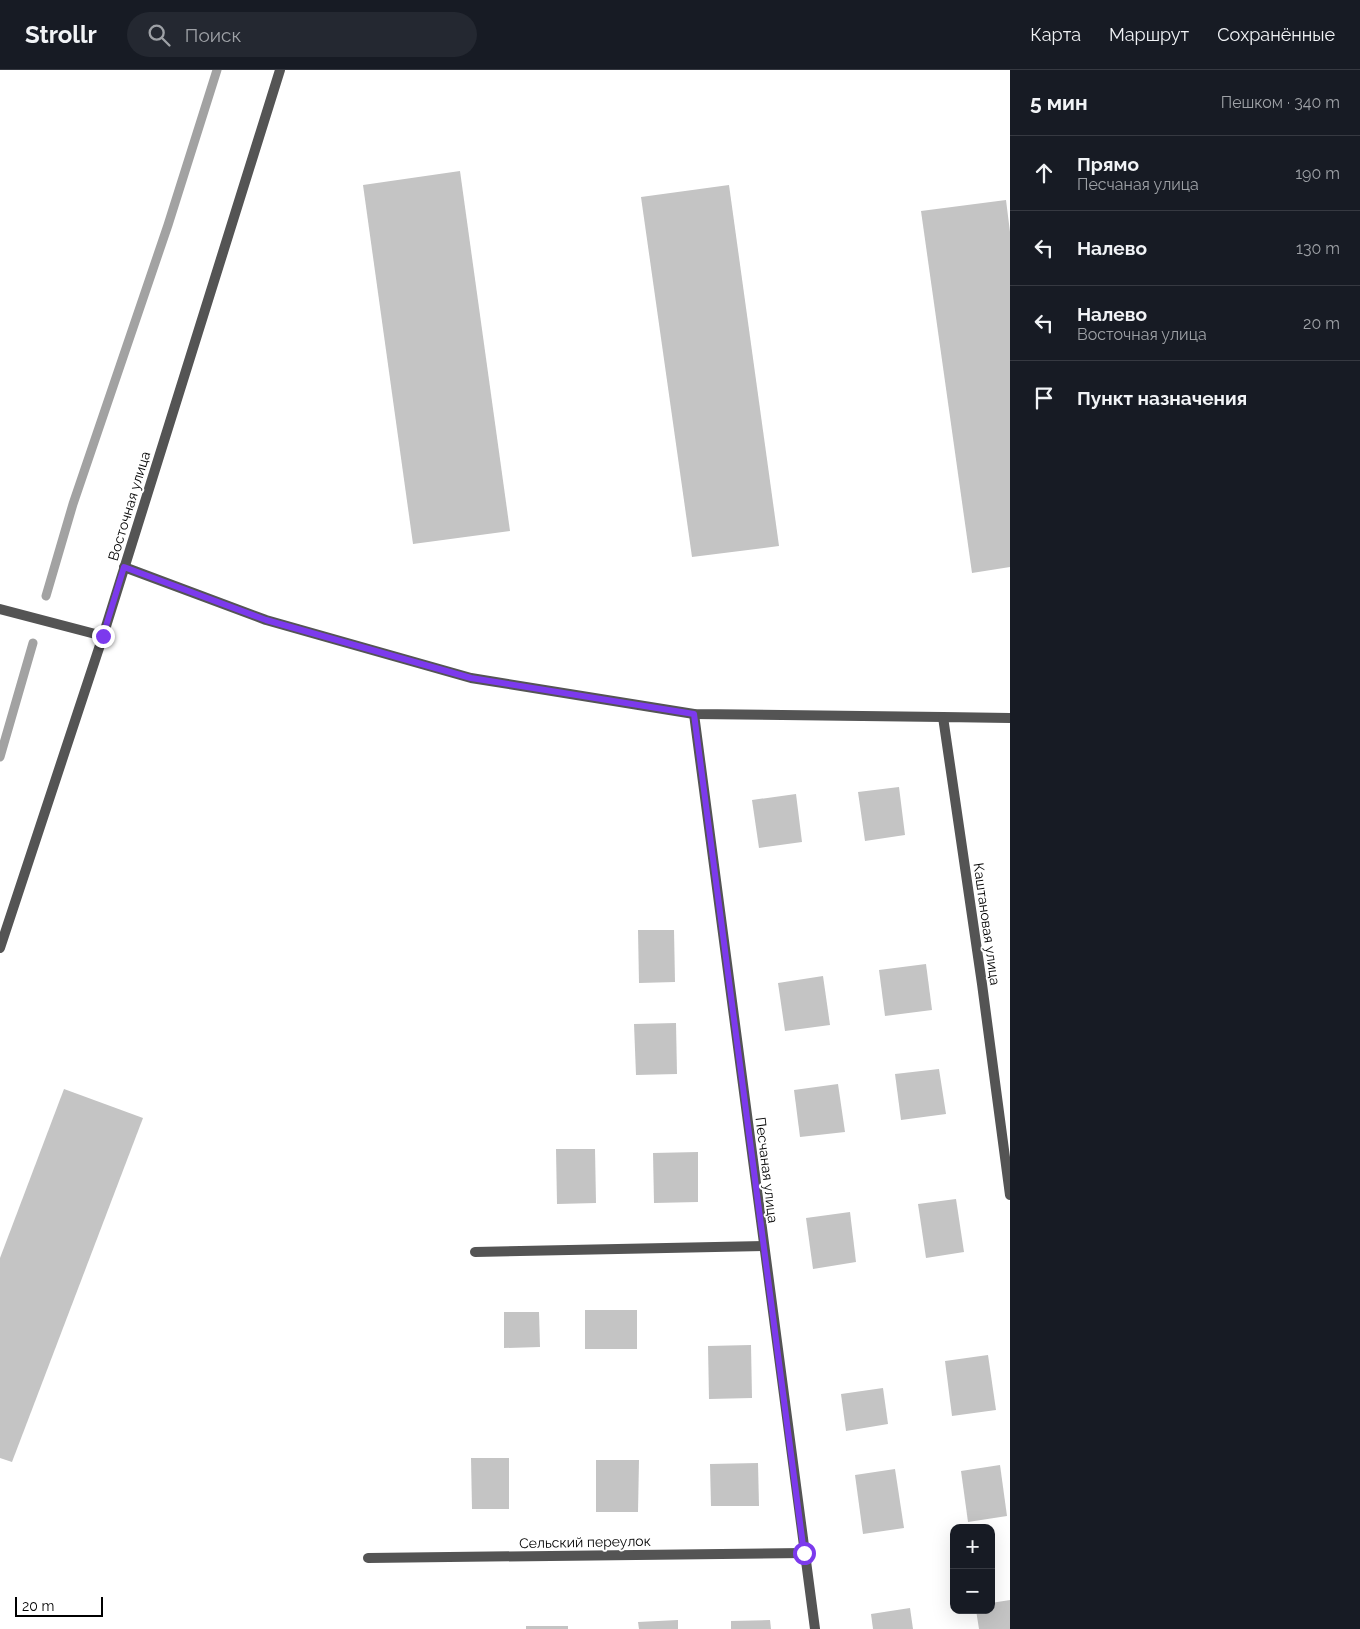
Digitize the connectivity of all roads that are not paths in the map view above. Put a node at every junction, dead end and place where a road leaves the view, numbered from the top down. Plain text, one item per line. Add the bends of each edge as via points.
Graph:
1 (280, 70) edge
2 (124, 567) junction
3 (0, 609) edge
4 (103, 636) junction
5 (694, 714) junction
6 (943, 717) junction
7 (1010, 718) edge
8 (0, 948) edge
9 (1010, 1195) edge
10 (764, 1246) junction
11 (475, 1252) dead end
12 (804, 1553) junction
13 (368, 1558) dead end
14 (814, 1629) edge

1 - 2 street, Восточная улица
2 - 4 street, Восточная улица
2 - 5 street via 266,620 471,678
3 - 4 street
4 - 8 street, Восточная улица
5 - 6 street
5 - 10 street, Песчаная улица
6 - 7 street
6 - 9 street, Каштановая улица
10 - 11 street
10 - 12 street, Песчаная улица
12 - 13 street, Сельский переулок
12 - 14 street, Песчаная улица

